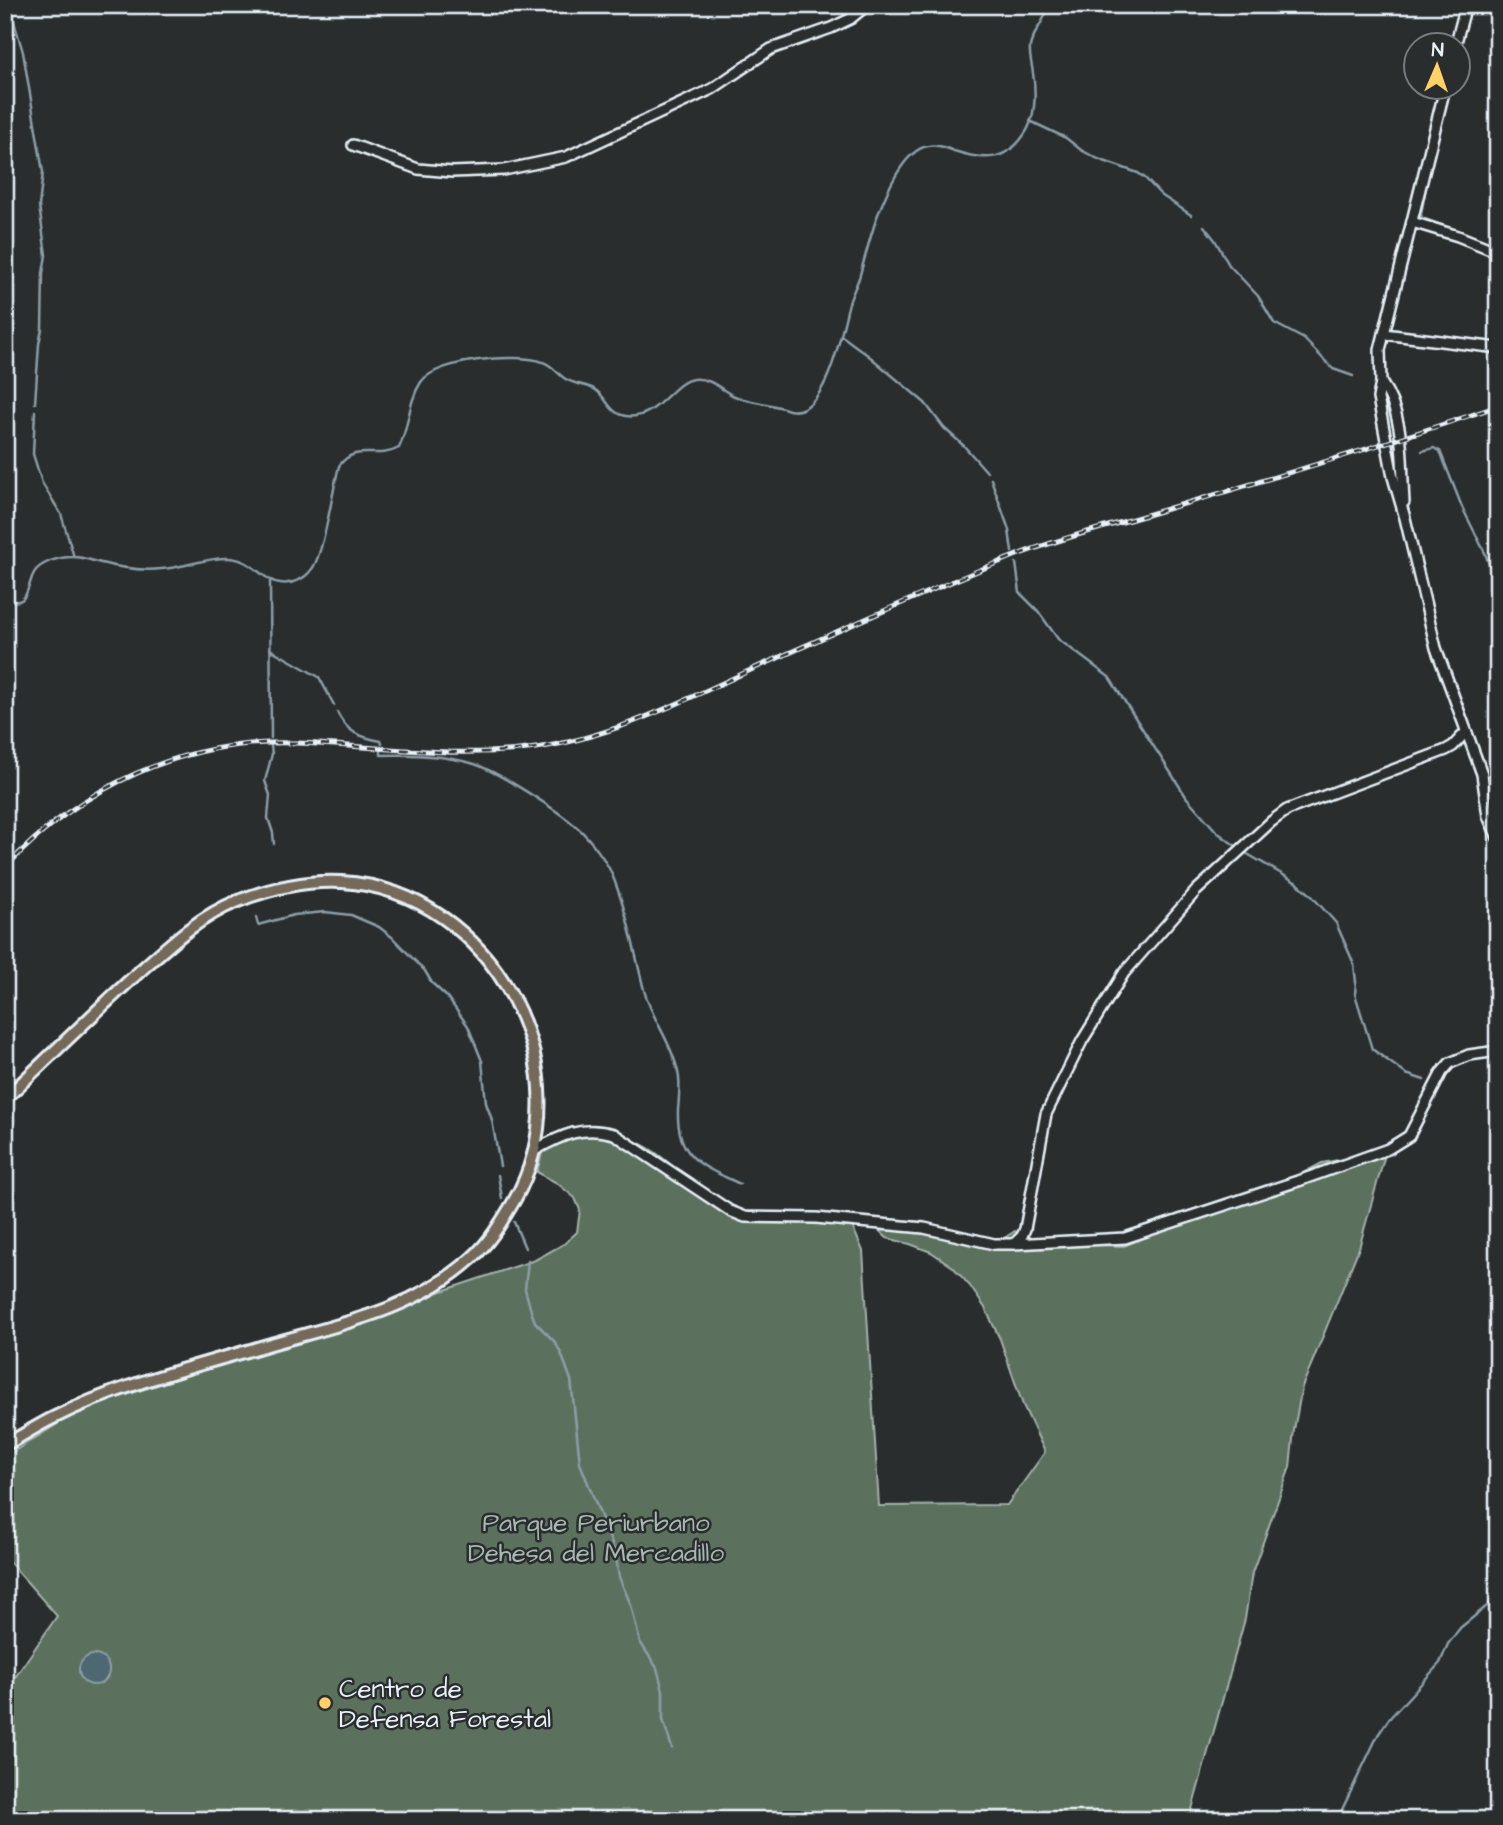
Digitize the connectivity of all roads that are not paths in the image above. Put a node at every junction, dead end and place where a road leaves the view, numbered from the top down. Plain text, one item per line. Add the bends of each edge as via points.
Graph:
1 (867, 5) edge
2 (1466, 5) edge
3 (1459, 32) edge
4 (1442, 102) edge
5 (353, 145) dead end
6 (1412, 222) junction
7 (1498, 252) edge
8 (1384, 334) junction
9 (1498, 348) edge
10 (1381, 382) junction
11 (1405, 518) junction
12 (1466, 732) junction
13 (1498, 838) edge
14 (1498, 911) edge
15 (1498, 934) edge
16 (1498, 1051) edge
17 (5, 1099) edge
18 (535, 1150) junction
19 (1014, 1244) junction
20 (5, 1445) edge

1 - 5 street via 831,28 771,49 712,89 566,157 504,170 452,172 418,169
2 - 3 street
4 - 6 street
6 - 7 street
6 - 8 street
8 - 9 street
8 - 10 street
10 - 11 street via 1378,398 1384,435
10 - 11 street via 1388,390 1401,435
11 - 12 street via 1436,648
12 - 13 street
12 - 19 street via 1446,750 1287,810 1196,891 1124,973 1082,1041 1046,1114 1025,1229
14 - 15 street
16 - 19 street via 1450,1063 1409,1136 1388,1149 1125,1238
17 - 18 main road via 125,985 210,915 290,885 345,882 391,892 435,912 476,945 507,984 536,1061 540,1085
18 - 19 street via 584,1129 597,1129 614,1134 730,1212 746,1217 924,1228 994,1244
18 - 20 main road via 523,1185 490,1238 476,1255 427,1291 397,1307 130,1386 55,1416

